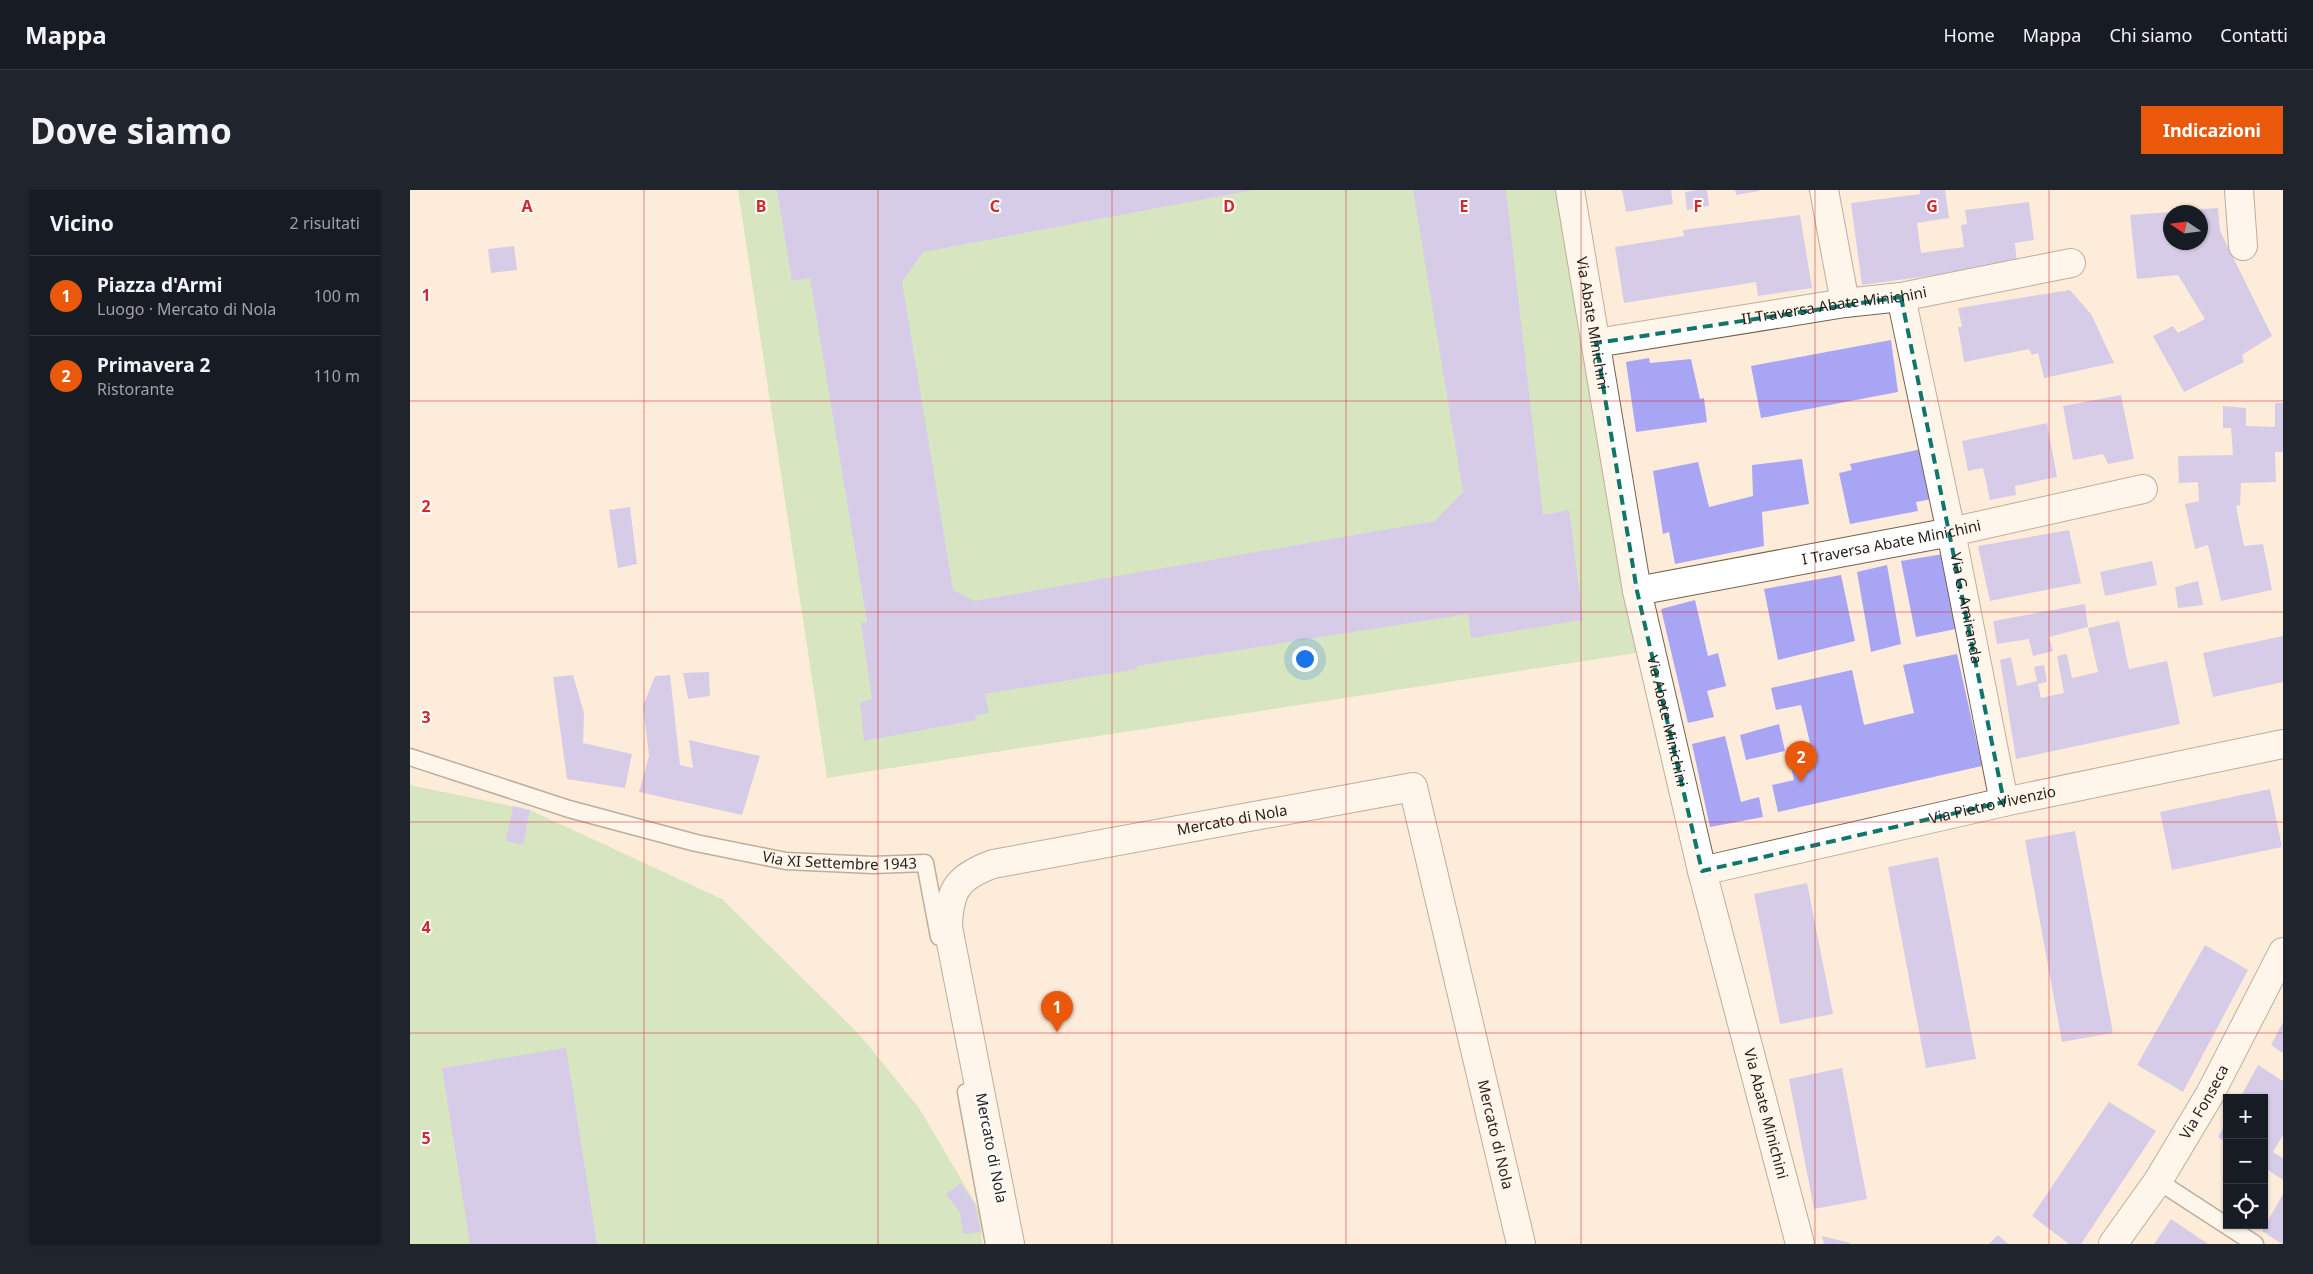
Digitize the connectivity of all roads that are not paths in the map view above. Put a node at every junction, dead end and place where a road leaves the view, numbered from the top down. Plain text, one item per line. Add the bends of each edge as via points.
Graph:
1 (1570, 190) edge
2 (1824, 190) edge
3 (2239, 190) edge
4 (2243, 246) dead end
5 (2071, 263) dead end
6 (1901, 297) junction
7 (1845, 302) junction
8 (1596, 343) junction
9 (2143, 489) dead end
10 (1951, 532) junction
11 (1637, 591) junction
12 (2283, 744) edge
13 (410, 757) edge
14 (2004, 802) junction
15 (1702, 871) junction
16 (2283, 952) edge
17 (2158, 1181) junction
18 (994, 1244) edge
19 (1010, 1244) edge
20 (1521, 1244) edge
21 (1800, 1244) edge
22 (2113, 1244) edge
23 (2255, 1244) edge

1 - 8 street, Via Abate Minichini
2 - 7 street
3 - 4 street
5 - 6 street, II Traversa Abate Minichini
6 - 7 street, II Traversa Abate Minichini
6 - 10 street, Via G. Amiranda
7 - 8 street, II Traversa Abate Minichini
8 - 11 street, Via Abate Minichini
9 - 10 street, I Traversa Abate Minichini
10 - 11 street, I Traversa Abate Minichini
10 - 14 street, Via G. Amiranda
11 - 15 street, Via Abate Minichini
12 - 14 street, Via Pietro Vivenzio
13 - 18 lane, Via XI Settembre 1943 via 569,809 696,844 786,861 873,865 925,863
14 - 15 street, Via Pietro Vivenzio
15 - 21 street, Via Abate Minichini
16 - 17 street, Via Fonseca via 2210,1094
17 - 22 street, Via Fonseca
17 - 23 lane
19 - 20 street, Mercato di Nola via 948,927 949,904 959,882 994,864 1413,788

